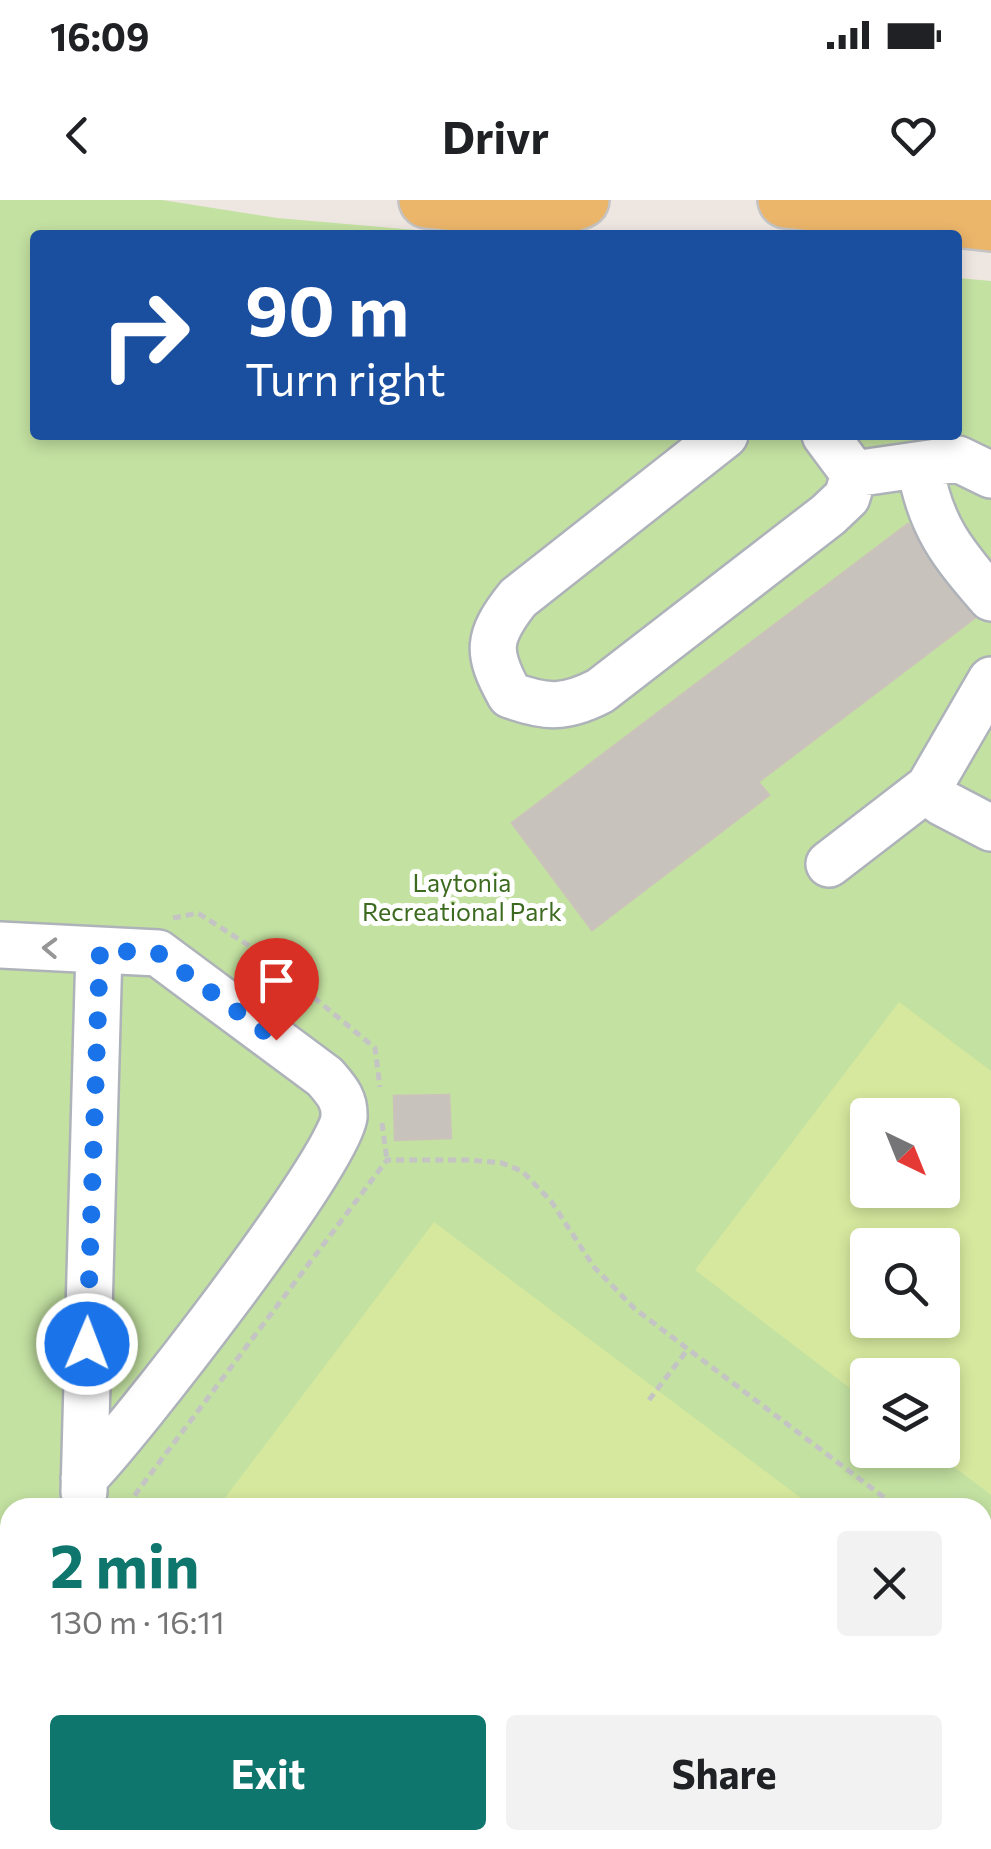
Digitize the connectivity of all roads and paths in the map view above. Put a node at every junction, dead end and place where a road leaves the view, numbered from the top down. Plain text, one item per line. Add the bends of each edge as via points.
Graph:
1 (427, 200) edge
2 (581, 200) edge
3 (786, 200) edge
4 (852, 221) edge
5 (991, 223) edge
6 (719, 440) edge
7 (829, 440) edge
8 (920, 466) junction
9 (854, 474) junction
10 (991, 474) edge
11 (991, 598) edge
12 (991, 680) edge
13 (929, 787) junction
14 (991, 828) edge
15 (829, 864) dead end
16 (0, 945) edge
17 (100, 950) junction
18 (688, 1348) junction
19 (649, 1400) dead end
20 (84, 1493) edge
21 (137, 1498) edge
22 (885, 1498) edge

1 - 2 main road via 548,214
3 - 4 main road
4 - 5 main road
6 - 9 lane via 518,598 495,627 492,663 510,695 544,708 572,705 600,691 828,514 847,496
7 - 9 lane
8 - 9 lane
8 - 10 lane via 958,460
8 - 11 lane via 927,506 950,552
12 - 13 lane
13 - 14 lane via 941,802
13 - 15 lane
17 -> 16 lane
17 - 20 lane
17 - 20 lane via 158,953 325,1077 343,1098 344,1120 294,1206
18 - 19 path
18 - 21 path via 609,1285 522,1171 470,1160 387,1160
18 - 22 path

